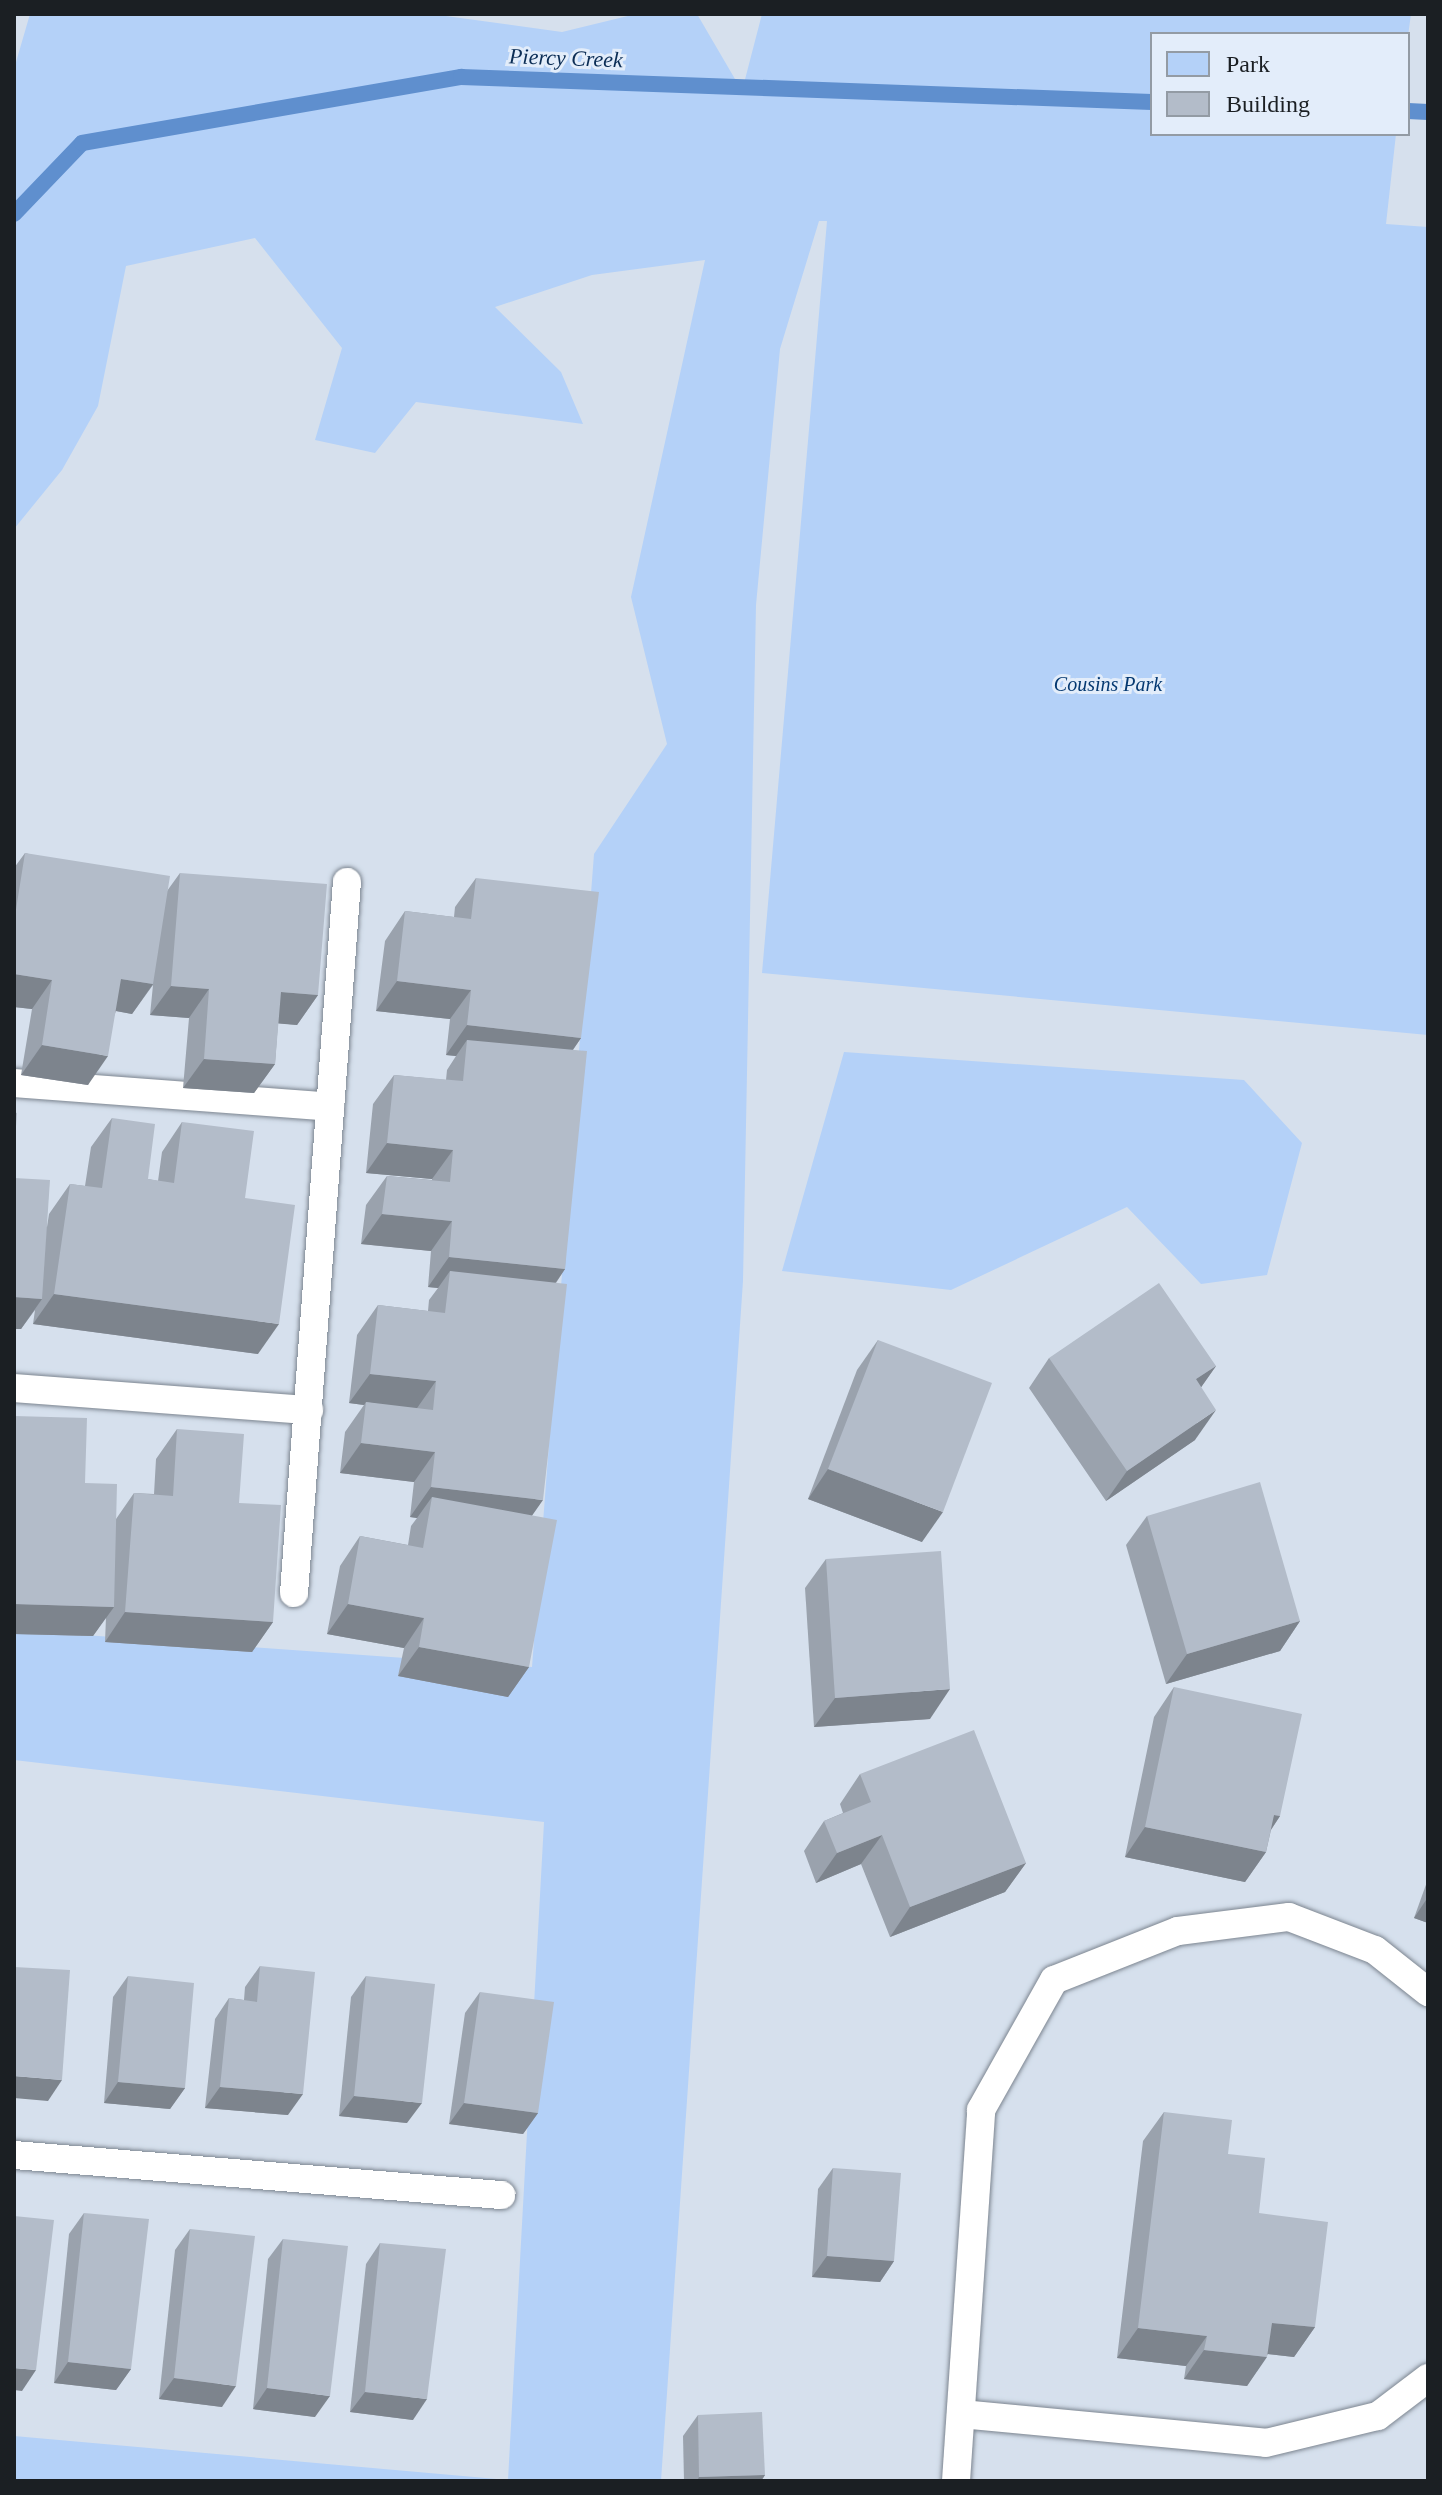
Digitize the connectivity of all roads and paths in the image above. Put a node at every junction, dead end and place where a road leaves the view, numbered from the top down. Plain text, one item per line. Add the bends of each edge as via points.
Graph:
1 (347, 882) dead end
2 (14, 1083) edge
3 (330, 1107) junction
4 (14, 1388) edge
5 (309, 1410) junction
6 (294, 1593) dead end
7 (1428, 1992) edge
8 (14, 2155) edge
9 (501, 2195) dead end
10 (1428, 2378) edge
11 (961, 2414) junction
12 (956, 2481) edge

1 - 3 lane
2 - 3 lane
3 - 5 lane
4 - 5 lane
5 - 6 lane
7 - 11 lane via 1375,1950 1289,1917 1178,1931 1054,1980 981,2110
8 - 9 lane
10 - 11 lane via 1378,2416 1266,2443
11 - 12 lane

